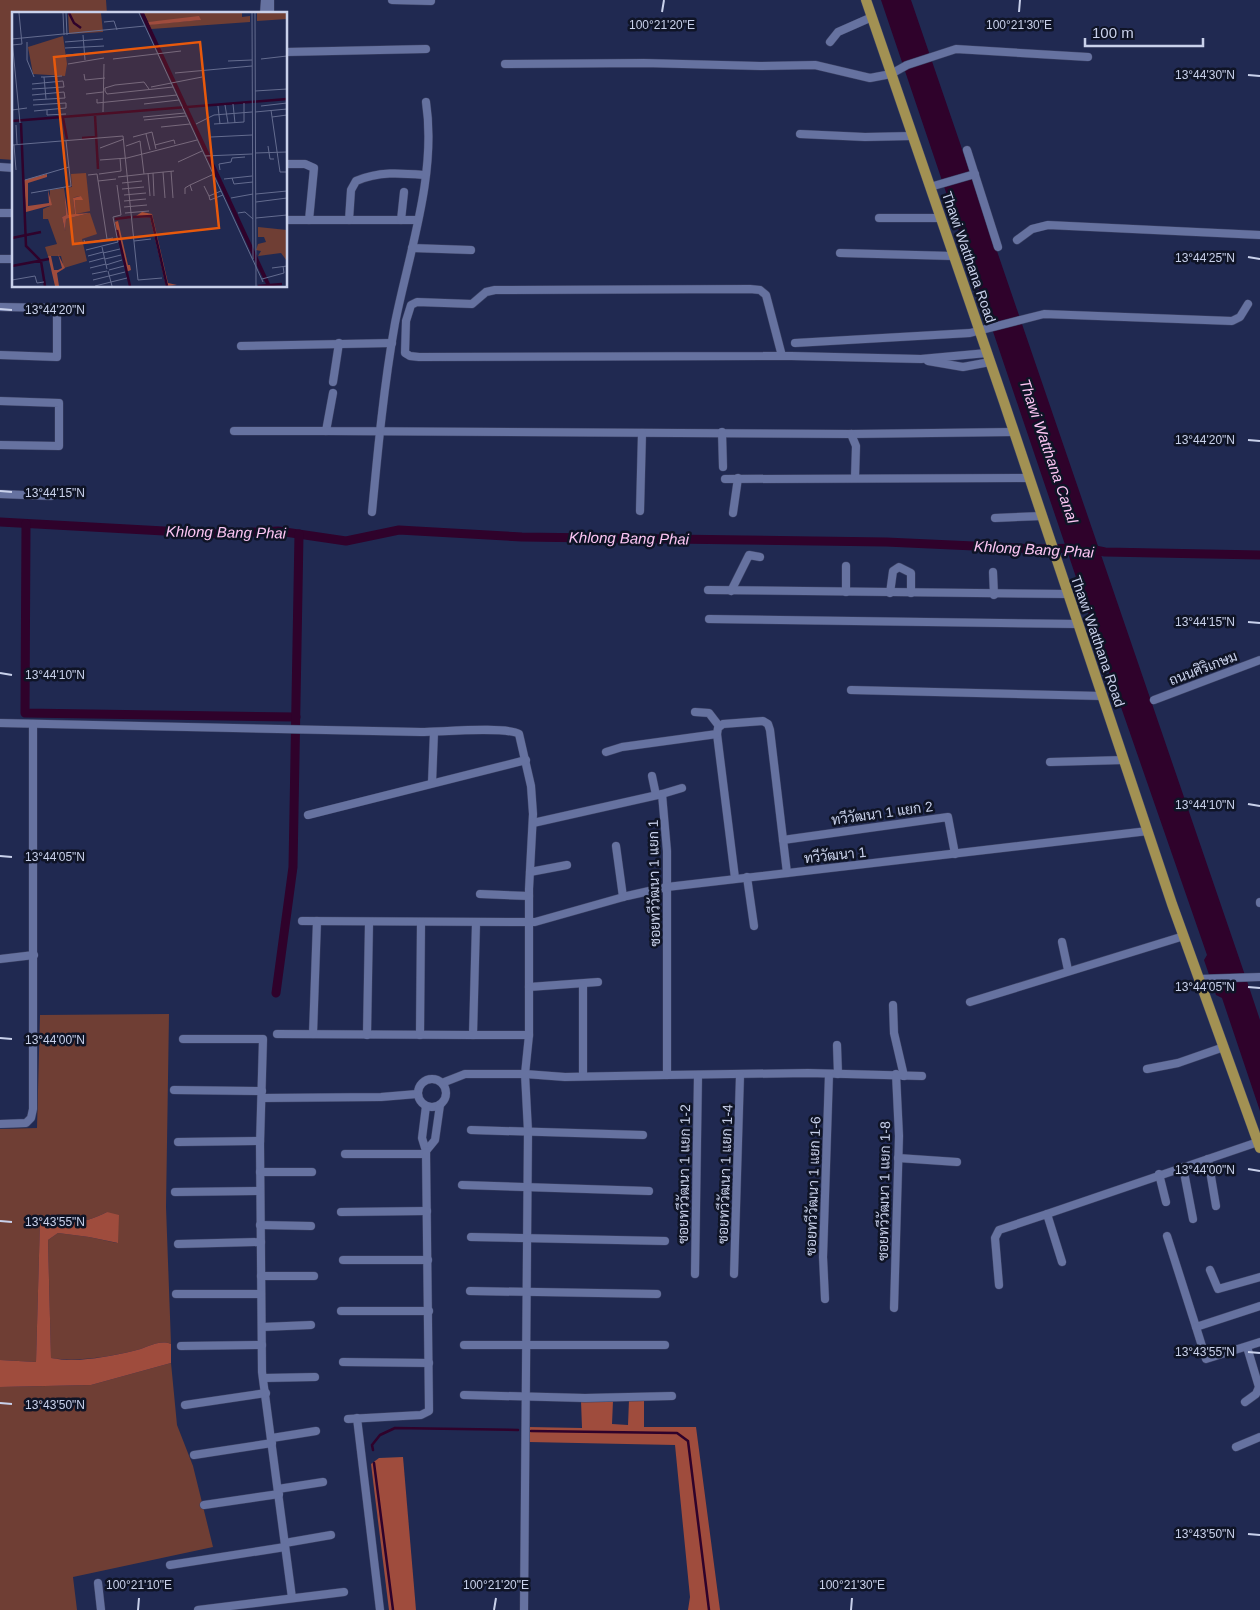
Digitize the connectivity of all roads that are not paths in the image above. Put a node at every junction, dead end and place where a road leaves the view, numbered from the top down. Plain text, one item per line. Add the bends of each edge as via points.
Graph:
1 (392, 0) edge
2 (866, 0) edge
3 (431, 1) edge
4 (872, 17) junction
5 (830, 42) dead end
6 (426, 48) dead end
7 (288, 52) edge
8 (1088, 57) dead end
9 (505, 64) dead end
10 (891, 74) junction
11 (426, 102) dead end
12 (800, 134) dead end
13 (912, 136) junction
14 (967, 150) dead end
15 (288, 164) edge
16 (974, 174) junction
17 (425, 175) junction
18 (935, 185) junction
19 (404, 192) dead end
20 (880, 218) dead end
21 (941, 218) junction
22 (288, 220) edge
23 (309, 220) junction
24 (349, 220) junction
25 (400, 220) junction
26 (418, 220) junction
27 (1260, 236) edge
28 (1017, 240) dead end
29 (998, 247) dead end
30 (412, 248) junction
31 (471, 250) dead end
32 (840, 253) dead end
33 (954, 256) junction
34 (1248, 304) dead end
35 (0, 306) edge
36 (980, 332) junction
37 (339, 343) junction
38 (392, 343) junction
39 (796, 343) dead end
40 (241, 346) dead end
41 (0, 355) edge
42 (782, 356) junction
43 (989, 357) junction
44 (333, 382) dead end
45 (334, 393) dead end
46 (0, 401) edge
47 (234, 431) dead end
48 (326, 431) junction
49 (380, 431) junction
50 (722, 432) junction
51 (1014, 432) junction
52 (642, 433) junction
53 (851, 434) junction
54 (0, 444) edge
55 (723, 466) dead end
56 (738, 478) junction
57 (856, 478) junction
58 (1030, 478) junction
59 (725, 479) dead end
60 (0, 494) edge
61 (51, 496) dead end
62 (640, 511) dead end
63 (372, 512) dead end
64 (733, 513) dead end
65 (1042, 516) junction
66 (995, 518) dead end
67 (760, 557) dead end
68 (846, 566) dead end
69 (994, 572) dead end
70 (708, 590) dead end
71 (731, 591) junction
72 (846, 592) junction
73 (890, 593) junction
74 (911, 593) junction
75 (1068, 594) junction
76 (994, 595) junction
77 (709, 619) dead end
78 (1078, 624) junction
79 (1260, 660) edge
80 (851, 690) dead end
81 (1102, 696) junction
82 (1154, 700) dead end
83 (695, 712) dead end
84 (0, 723) edge
85 (33, 724) junction
86 (718, 730) junction
87 (434, 732) junction
88 (606, 752) dead end
89 (526, 760) junction
90 (1124, 760) junction
91 (1050, 762) dead end
92 (652, 776) dead end
93 (432, 783) junction
94 (682, 788) dead end
95 (659, 794) junction
96 (308, 814) dead end
97 (533, 823) junction
98 (1148, 831) junction
99 (783, 840) junction
100 (616, 846) dead end
101 (955, 854) junction
102 (566, 865) dead end
103 (530, 872) junction
104 (787, 872) junction
105 (747, 877) junction
106 (735, 878) junction
107 (668, 887) junction
108 (480, 894) dead end
109 (529, 896) junction
110 (623, 897) junction
111 (302, 921) dead end
112 (316, 921) junction
113 (421, 922) junction
114 (530, 922) junction
115 (369, 923) junction
116 (476, 923) junction
117 (754, 926) dead end
118 (1184, 936) junction
119 (1062, 942) dead end
120 (34, 955) junction
121 (0, 959) edge
122 (1068, 970) junction
123 (1258, 977) edge
124 (1199, 980) junction
125 (598, 982) dead end
126 (583, 984) junction
127 (529, 987) junction
128 (970, 1002) dead end
129 (893, 1004) dead end
130 (277, 1034) dead end
131 (313, 1034) junction
132 (367, 1035) junction
133 (420, 1035) junction
134 (473, 1035) junction
135 (529, 1035) junction
136 (183, 1039) dead end
137 (836, 1045) dead end
138 (1224, 1047) junction
139 (1148, 1069) dead end
140 (525, 1074) junction
141 (829, 1074) junction
142 (838, 1074) junction
143 (666, 1075) junction
144 (698, 1075) junction
145 (740, 1075) junction
146 (900, 1075) junction
147 (583, 1076) junction
148 (922, 1076) dead end
149 (442, 1083) junction
150 (174, 1090) dead end
151 (262, 1094) junction
152 (417, 1094) junction
153 (440, 1105) junction
154 (426, 1106) junction
155 (0, 1124) edge
156 (471, 1130) dead end
157 (528, 1131) junction
158 (642, 1135) dead end
159 (260, 1141) junction
160 (178, 1142) dead end
161 (1259, 1145) edge
162 (426, 1152) junction
163 (345, 1154) dead end
164 (898, 1158) junction
165 (1208, 1159) junction
166 (957, 1162) dead end
167 (1183, 1167) junction
168 (260, 1172) junction
169 (312, 1172) dead end
170 (1159, 1174) junction
171 (462, 1185) dead end
172 (527, 1186) junction
173 (260, 1191) junction
174 (649, 1191) dead end
175 (175, 1192) dead end
176 (1166, 1202) dead end
177 (1216, 1206) dead end
178 (427, 1211) junction
179 (341, 1212) dead end
180 (1047, 1214) junction
181 (1193, 1219) dead end
182 (260, 1225) junction
183 (311, 1226) dead end
184 (1167, 1236) dead end
185 (471, 1237) dead end
186 (527, 1238) junction
187 (666, 1241) dead end
188 (260, 1242) junction
189 (178, 1244) dead end
190 (343, 1260) dead end
191 (428, 1260) junction
192 (1062, 1262) dead end
193 (1210, 1270) dead end
194 (695, 1274) dead end
195 (734, 1274) dead end
196 (261, 1276) junction
197 (314, 1276) dead end
198 (1260, 1277) edge
199 (999, 1285) dead end
200 (470, 1291) dead end
201 (526, 1292) junction
202 (176, 1294) dead end
203 (261, 1294) junction
204 (657, 1294) dead end
205 (825, 1299) dead end
206 (1260, 1306) edge
207 (894, 1308) dead end
208 (341, 1311) dead end
209 (429, 1311) junction
210 (311, 1325) dead end
211 (1196, 1327) junction
212 (262, 1328) junction
213 (1260, 1342) edge
214 (525, 1344) junction
215 (262, 1345) junction
216 (464, 1345) dead end
217 (665, 1345) dead end
218 (181, 1346) dead end
219 (1247, 1347) junction
220 (343, 1362) dead end
221 (429, 1363) junction
222 (315, 1377) dead end
223 (264, 1378) junction
224 (266, 1393) junction
225 (464, 1395) dead end
226 (672, 1396) dead end
227 (525, 1397) junction
228 (1245, 1402) dead end
229 (185, 1405) dead end
230 (357, 1418) junction
231 (348, 1419) dead end
232 (316, 1431) dead end
233 (1260, 1437) edge
234 (272, 1441) junction
235 (1236, 1447) dead end
236 (194, 1455) dead end
237 (323, 1482) dead end
238 (278, 1492) junction
239 (204, 1505) dead end
240 (331, 1535) dead end
241 (285, 1545) junction
242 (170, 1566) dead end
243 (98, 1584) dead end
244 (344, 1592) dead end
245 (292, 1598) junction
246 (101, 1610) edge
247 (198, 1610) edge
248 (380, 1610) edge
249 (524, 1610) edge

1 - 3 street
2 - 4 main road, Thawi Watthana Road
4 - 5 street via 838,32
4 - 10 main road, Thawi Watthana Road
6 - 7 street
8 - 10 street via 956,49
9 - 10 street via 815,65 870,78
10 - 13 main road, Thawi Watthana Road
11 - 17 street via 428,139
12 - 13 street
13 - 18 main road, Thawi Watthana Road
14 - 16 street
15 - 23 street via 305,164 314,168
16 - 18 street
16 - 29 street
17 - 24 street via 392,172 356,181 351,190
17 - 26 street
18 - 21 main road, Thawi Watthana Road
19 - 25 street
20 - 21 street
21 - 33 main road, Thawi Watthana Road
22 - 23 street
23 - 24 street
24 - 25 street
25 - 26 street
26 - 30 street
27 - 28 street via 1048,225 1032,229
30 - 31 street
30 - 38 street
32 - 33 street
33 - 36 main road, Thawi Watthana Road
34 - 36 street via 1240,317 1232,321 1067,314 1035,316
35 - 41 street via 57,308 57,357
36 - 39 street
36 - 43 main road, Thawi Watthana Road
37 - 38 street
37 - 40 street
37 - 44 street
38 - 49 street
42 - 42 street via 419,357 405,353 404,337 411,305 417,302 472,304 486,292 495,290 750,289 760,290 766,295
42 - 43 street via 921,359 963,367
43 - 51 main road, Thawi Watthana Road
45 - 48 street
46 - 54 street via 59,403 59,446
47 - 48 street
48 - 49 street
49 - 52 street
49 - 63 street
50 - 52 street
50 - 53 street
50 - 55 street
51 - 53 street
51 - 58 main road, Thawi Watthana Road
52 - 62 street
53 - 57 street via 856,446
56 - 57 street
56 - 59 street
56 - 64 street
57 - 58 street
58 - 65 main road, Thawi Watthana Road
60 - 61 street
65 - 66 street
65 - 75 main road, Thawi Watthana Road
67 - 71 street via 749,556
68 - 72 street
69 - 76 street
70 - 71 street
71 - 72 street
72 - 73 street
73 - 74 street
73 - 74 street via 893,571 900,567 911,573
74 - 76 street
75 - 76 street
75 - 78 main road, Thawi Watthana Road
77 - 78 street
78 - 81 main road, Thawi Watthana Road
79 - 82 street, ถนนศิริเกษม
80 - 81 street
81 - 90 main road, Thawi Watthana Road
83 - 86 street via 709,713
84 - 85 street
85 - 87 street
85 - 120 street
86 - 88 street
86 - 99 street via 723,724 754,721 768,724
86 - 106 street
87 - 89 street via 511,730 519,734
87 - 93 street
89 - 93 street
89 - 97 street
90 - 91 street
90 - 98 main road, Thawi Watthana Road
92 - 95 street, ซอยทวีวัฒนา 1 แยก 1
93 - 96 street
94 - 95 street
95 - 97 street
95 - 107 street, ซอยทวีวัฒนา 1 แยก 1 via 666,826
97 - 103 street
98 - 101 street, ทวีวัฒนา 1
98 - 118 main road, Thawi Watthana Road
99 - 101 street, ทวีวัฒนา 1 แยก 2 via 948,817
99 - 104 street
100 - 110 street
101 - 104 street, ทวีวัฒนา 1
102 - 103 street
103 - 109 street
104 - 105 street, ทวีวัฒนา 1
105 - 106 street, ทวีวัฒนา 1
105 - 117 street
106 - 107 street, ทวีวัฒนา 1
107 - 110 street, ทวีวัฒนา 1
107 - 143 street, ซอยทวีวัฒนา 1 แยก 1
108 - 109 street
109 - 114 street
110 - 114 street, ทวีวัฒนา 1
111 - 112 street, ทวีวัฒนา 1
112 - 115 street, ทวีวัฒนา 1
112 - 131 street
113 - 115 street, ทวีวัฒนา 1
113 - 116 street, ทวีวัฒนา 1
113 - 133 street
114 - 116 street, ทวีวัฒนา 1
114 - 127 street
115 - 132 street
116 - 134 street
118 - 122 street
118 - 124 main road, Thawi Watthana Road
119 - 122 street
120 - 121 street
120 - 155 street via 33,1109 26,1123
122 - 128 street
123 - 124 street
124 - 138 main road, Thawi Watthana Road
125 - 126 street
126 - 127 street
126 - 147 street
127 - 135 street
129 - 146 street, ซอยทวีวัฒนา 1 แยก 1-8
130 - 131 street
131 - 132 street
132 - 133 street
133 - 134 street
134 - 135 street
135 - 140 street
136 - 151 street via 263,1039
137 - 142 street
138 - 139 street via 1178,1063
138 - 161 main road, Thawi Watthana Road
140 - 147 street
140 - 149 street via 464,1074
140 - 157 street
141 - 142 street
141 - 145 street
141 - 205 street, ซอยทวีวัฒนา 1 แยก 1-6 via 823,1257
142 - 146 street
143 - 144 street
143 - 147 street
144 - 145 street
144 - 194 street, ซอยทวีวัฒนา 1 แยก 1-2
145 - 195 street, ซอยทวีวัฒนา 1 แยก 1-4
146 - 148 street
146 - 164 street, ซอยทวีวัฒนา 1 แยก 1-8
149 - 152 street via 426,1079
149 - 153 street via 446,1093
150 - 151 street
151 - 152 street via 381,1098
151 - 159 street
152 - 154 street
153 - 154 street
153 - 162 street via 435,1140
154 - 162 street via 422,1138
156 - 157 street
157 - 158 street
157 - 172 street
159 - 160 street
159 - 168 street
161 - 165 street
162 - 163 street
162 - 178 street
164 - 166 street
164 - 207 street, ซอยทวีวัฒนา 1 แยก 1-8
165 - 167 street
165 - 177 street
167 - 170 street
167 - 181 street
168 - 169 street
168 - 173 street
170 - 176 street
170 - 180 street
171 - 172 street
172 - 174 street
172 - 186 street
173 - 175 street
173 - 182 street
178 - 179 street
178 - 191 street
180 - 192 street
180 - 199 street via 995,1234
182 - 183 street
182 - 188 street
184 - 211 street
185 - 186 street
186 - 187 street
186 - 201 street
188 - 189 street
188 - 196 street
190 - 191 street
191 - 209 street
193 - 198 street via 1220,1289
196 - 197 street
196 - 203 street
200 - 201 street
201 - 204 street
201 - 214 street
202 - 203 street
203 - 212 street
206 - 211 street
208 - 209 street
209 - 221 street
210 - 212 street
211 - 219 street via 1206,1359
212 - 215 street
213 - 219 street
214 - 216 street
214 - 217 street
214 - 227 street
215 - 218 street
215 - 223 street
219 - 228 street via 1259,1388
220 - 221 street
221 - 230 street via 429,1411 421,1415
222 - 223 street
223 - 224 street
224 - 229 street
224 - 234 street
225 - 227 street
226 - 227 street
227 - 249 street
230 - 231 street
230 - 248 street
232 - 234 street
233 - 235 street
234 - 236 street
234 - 238 street
237 - 238 street
238 - 239 street
238 - 241 street
240 - 241 street
241 - 242 street
241 - 245 street
243 - 246 street
244 - 245 street
245 - 247 street

